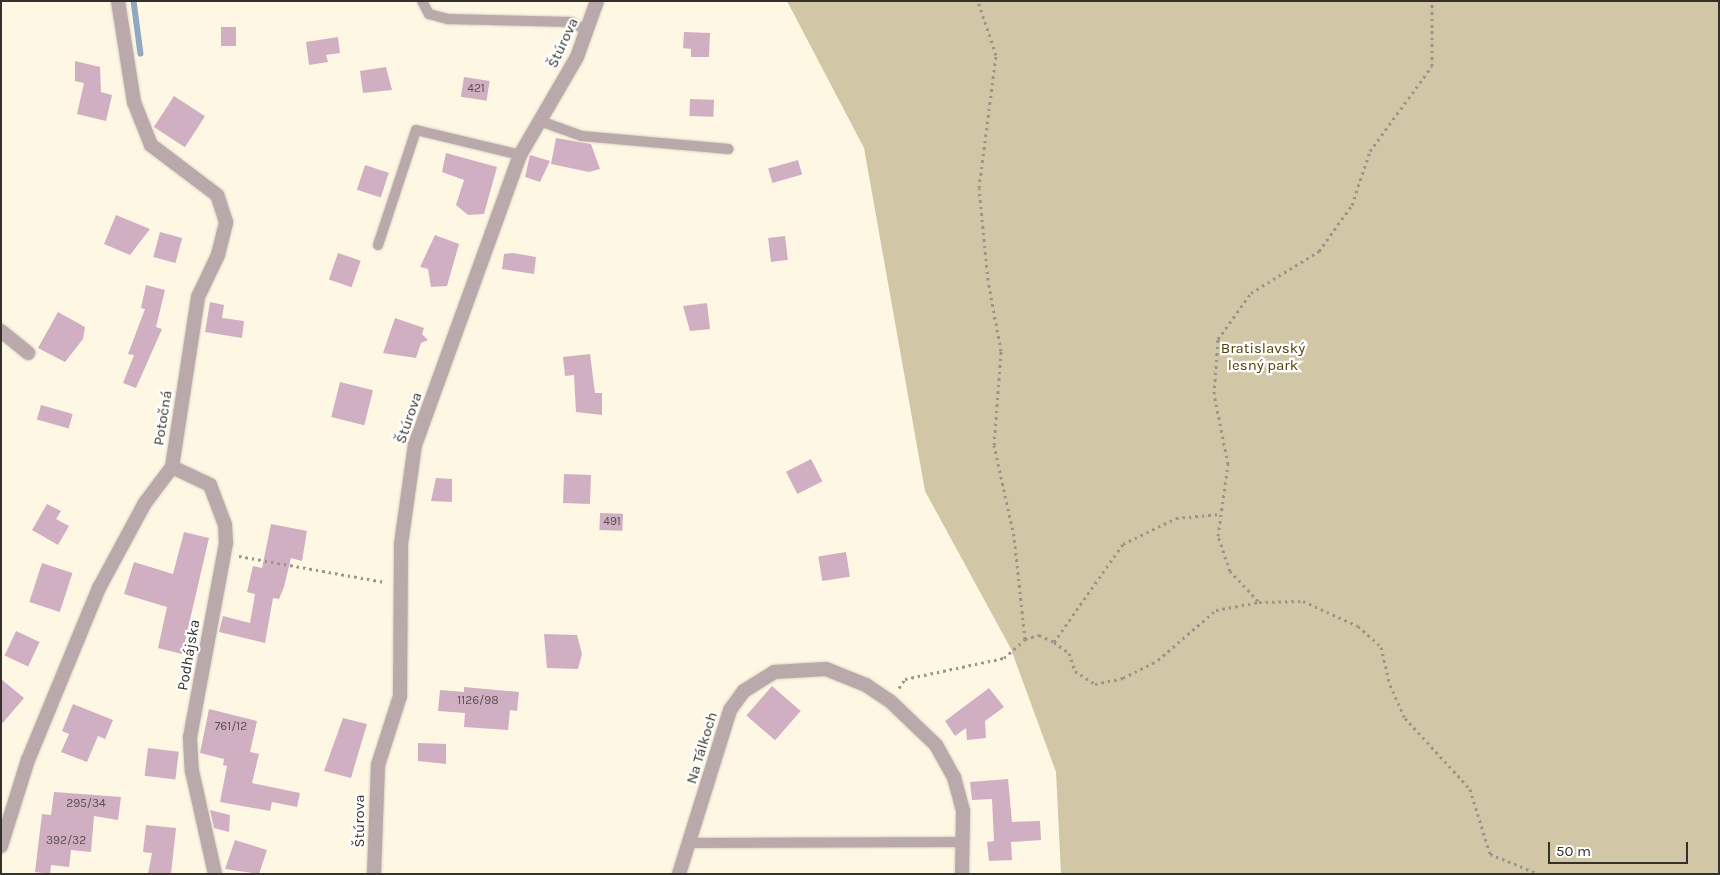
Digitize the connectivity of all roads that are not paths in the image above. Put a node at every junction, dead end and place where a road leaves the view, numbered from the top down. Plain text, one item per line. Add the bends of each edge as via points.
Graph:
1 (118, 1) edge
2 (422, 1) edge
3 (597, 1) edge
4 (588, 31) junction
5 (540, 121) junction
6 (728, 149) dead end
7 (520, 155) junction
8 (378, 245) dead end
9 (1, 331) edge
10 (28, 353) dead end
11 (172, 467) junction
12 (964, 842) junction
13 (690, 843) junction
14 (1, 846) edge
15 (216, 874) edge
16 (374, 874) edge
17 (679, 874) edge
18 (962, 874) edge

1 - 11 street, Potočná via 134,102 151,145 217,195 226,222 218,255 198,297
2 - 4 lane via 430,14 448,19 571,22
3 - 4 street, Štúrova
4 - 5 street, Štúrova
5 - 6 lane via 582,136
5 - 7 street, Štúrova
7 - 8 lane via 416,130
7 - 16 street, Štúrova via 416,445 401,544 400,696 378,765
9 - 10 street
11 - 14 street, Potočná via 145,503 98,588 28,760
11 - 15 street, Podhájska via 210,485 225,524 224,553 190,738 192,770
12 - 13 lane
12 - 13 street, Na Tálkoch via 963,811 954,777 936,745 890,701 866,685 826,669 774,672 760,679 730,710
12 - 18 street, Na Tálkoch
13 - 17 street, Na Tálkoch

